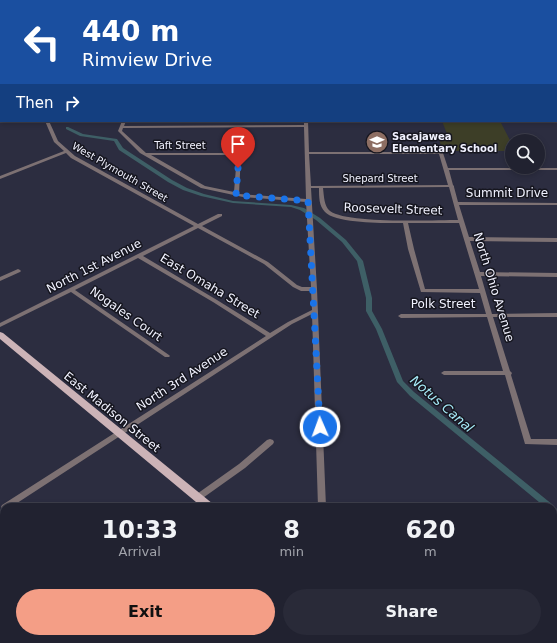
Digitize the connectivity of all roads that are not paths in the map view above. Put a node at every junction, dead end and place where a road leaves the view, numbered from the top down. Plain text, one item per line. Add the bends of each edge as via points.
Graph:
1 (47, 122) edge
2 (124, 122) edge
3 (306, 124) edge
4 (122, 127) junction
5 (66, 152) junction
6 (308, 153) junction
7 (145, 154) junction
8 (446, 169) junction
9 (557, 170) edge
10 (0, 178) edge
11 (452, 186) junction
12 (309, 187) junction
13 (322, 187) junction
14 (236, 195) junction
15 (308, 201) junction
16 (456, 203) junction
17 (557, 204) edge
18 (220, 215) dead end
19 (405, 221) junction
20 (461, 221) junction
21 (198, 226) junction
22 (467, 239) junction
23 (557, 240) edge
24 (138, 256) junction
25 (18, 271) dead end
26 (478, 274) junction
27 (557, 275) edge
28 (0, 279) edge
29 (314, 289) junction
30 (72, 290) junction
31 (483, 291) junction
32 (314, 311) junction
33 (491, 315) junction
34 (557, 315) edge
35 (401, 316) dead end
36 (0, 325) edge
37 (0, 335) edge
38 (270, 336) junction
39 (167, 356) dead end
40 (444, 373) dead end
41 (509, 373) junction
42 (119, 433) junction
43 (270, 442) dead end
44 (556, 442) edge
45 (197, 498) junction
46 (11, 503) edge
47 (204, 503) edge
48 (322, 503) edge

1 - 5 street, West Plymouth Street via 53,136
2 - 4 street
3 - 4 street
3 - 6 street
4 - 7 street via 120,131
5 - 10 street
5 - 21 street, West Plymouth Street
6 - 8 street, North Ohio Avenue via 441,153
6 - 12 street
7 - 14 street via 193,183
7 - 14 street, Taft Street via 239,154
8 - 9 street
8 - 11 street, North Ohio Avenue
11 - 13 street, Shepard Street
11 - 16 street, North Ohio Avenue
12 - 13 street, Shepard Street
12 - 15 street
13 - 19 street, Roosevelt Street via 323,206 337,217 352,220
14 - 15 street
15 - 29 street
16 - 17 street, Summit Drive
16 - 20 street, North Ohio Avenue
18 - 21 street, North 1st Avenue
19 - 20 street, Roosevelt Street
19 - 31 street via 423,291
20 - 22 street, North Ohio Avenue
21 - 24 street, North 1st Avenue
21 - 29 street, West Plymouth Street via 266,263 295,286 301,289
22 - 23 street
22 - 26 street, North Ohio Avenue
24 - 30 street, North 1st Avenue
24 - 38 street, East Omaha Street
25 - 28 street
26 - 27 street
26 - 31 street, North Ohio Avenue
29 - 32 street
30 - 36 street, North 1st Avenue
30 - 39 street, Nogales Court
31 - 33 street, North Ohio Avenue
32 - 38 street, North 3rd Avenue
32 - 48 street
33 - 34 street, Polk Street
33 - 35 street, Polk Street
33 - 41 street, North Ohio Avenue
37 - 42 main road, East Madison Street
38 - 42 street, North 3rd Avenue
40 - 41 street
41 - 44 street, North Ohio Avenue via 528,442
42 - 45 main road, East Madison Street
42 - 46 street, North 3rd Avenue
43 - 45 street
45 - 47 main road, East Madison Street

